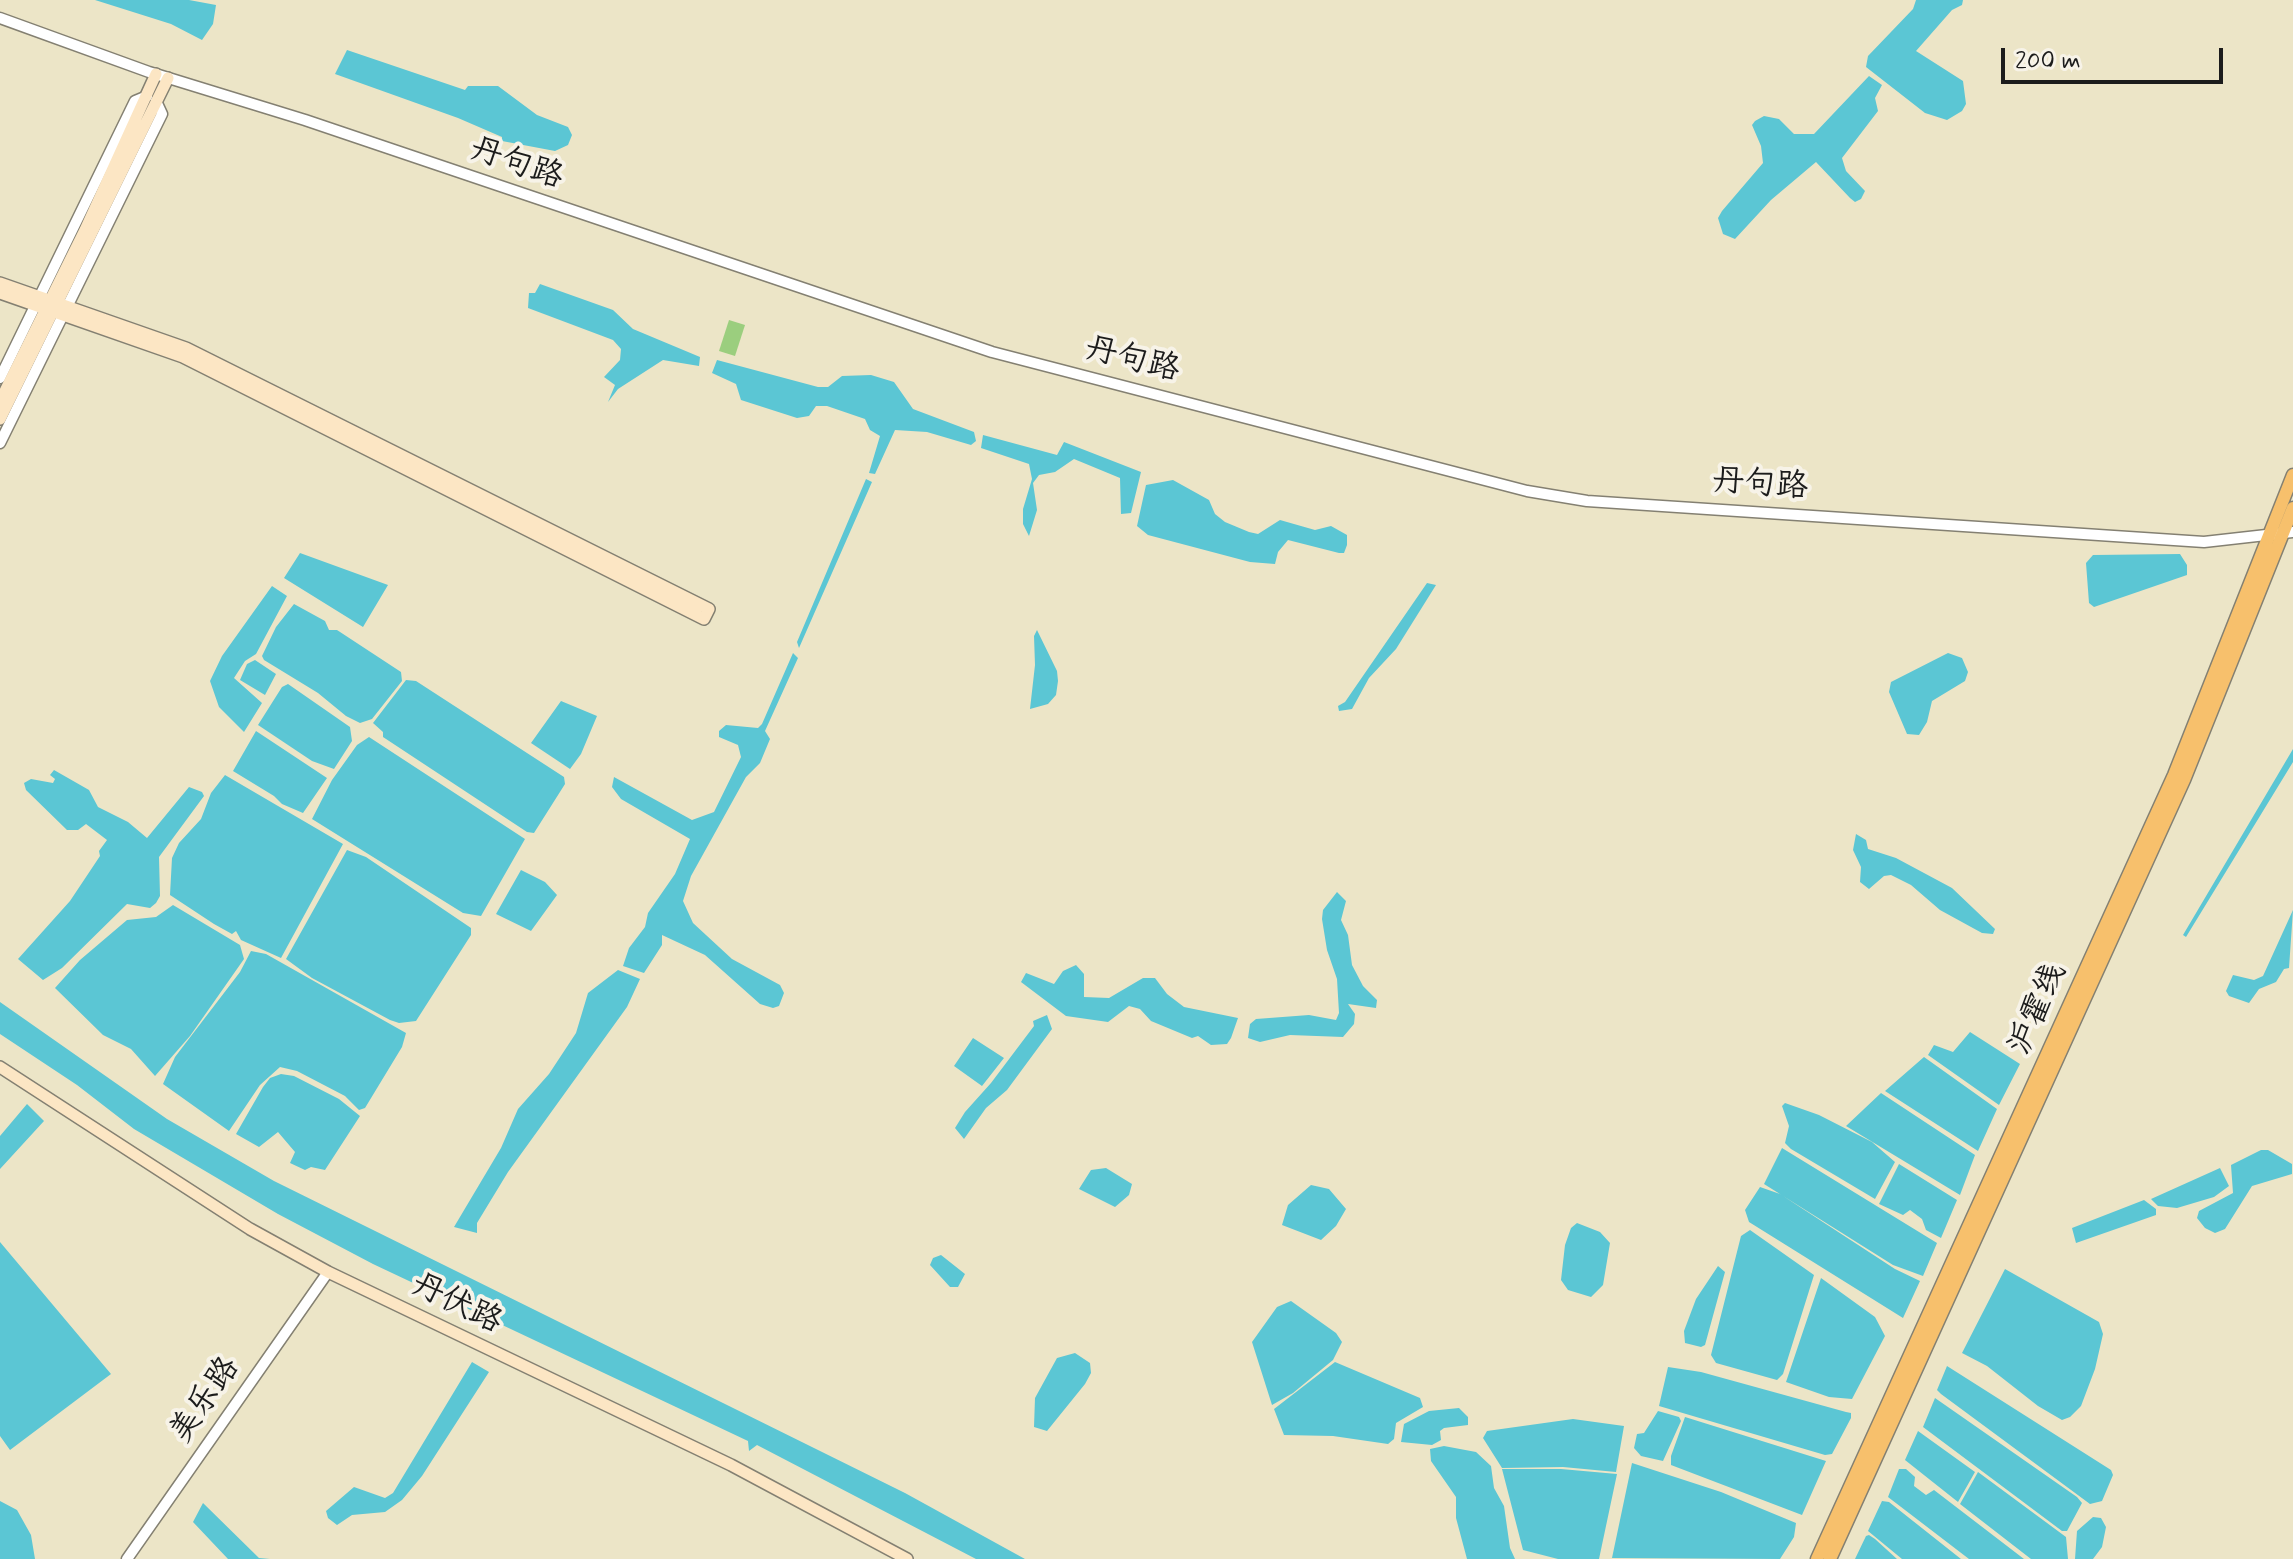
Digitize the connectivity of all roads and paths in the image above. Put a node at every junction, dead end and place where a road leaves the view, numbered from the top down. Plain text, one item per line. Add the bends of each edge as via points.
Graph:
1 (0, 18) edge
2 (162, 76) junction
3 (152, 98) junction
4 (0, 283) edge
5 (0, 293) edge
6 (52, 306) junction
7 (0, 378) edge
8 (0, 401) edge
9 (0, 419) edge
10 (0, 443) edge
11 (2293, 475) edge
12 (2293, 508) edge
13 (2288, 532) edge
14 (2269, 536) junction
15 (2122, 906) junction
16 (0, 1067) edge
17 (328, 1272) junction
18 (127, 1559) edge
19 (907, 1559) edge
20 (1817, 1559) edge
21 (1830, 1559) edge

1 - 2 street, 丹句路
2 - 3 main road
2 - 14 street, 丹句路 via 992,352 1527,491 1587,501 2204,542
3 - 6 main road
3 - 6 street via 162,114
4 - 6 main road
5 - 6 main road
6 - 6 main road via 183,357 704,619 709,609 186,348
6 - 7 street
6 - 8 main road
6 - 9 main road
6 - 10 street
11 - 14 highway, 沪霍线
12 - 13 highway, 沪霍线
13 - 14 street, 丹句路
13 - 15 highway, 沪霍线 via 2221,693
14 - 15 highway, 沪霍线
15 - 20 highway, 沪霍线
15 - 21 highway, 沪霍线
16 - 17 main road, 丹伏路 via 250,1229
17 - 18 street, 美乐路
17 - 19 main road, 丹伏路 via 731,1465

